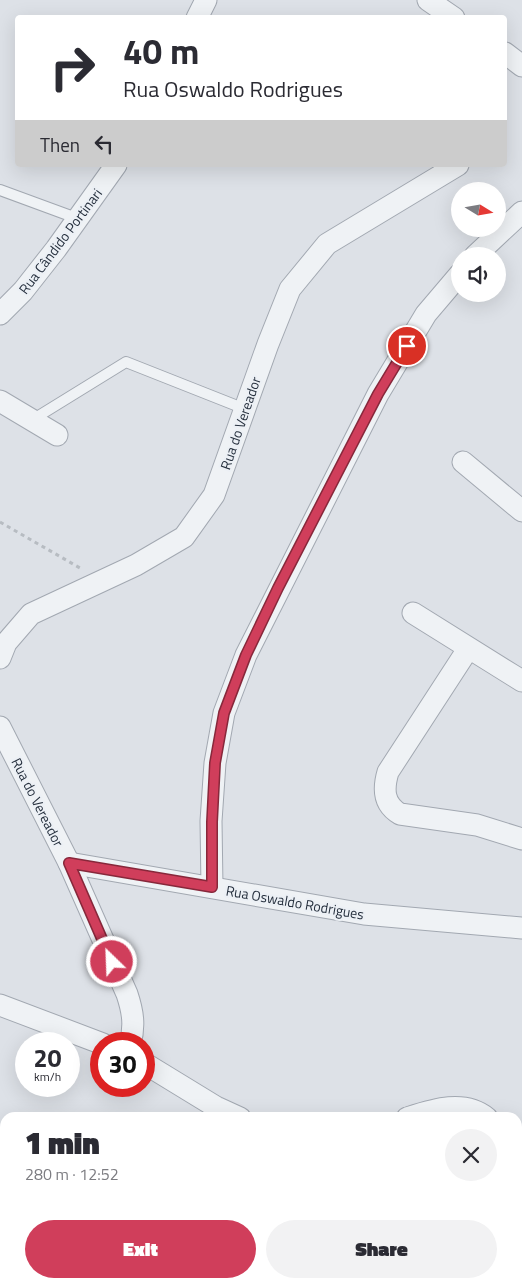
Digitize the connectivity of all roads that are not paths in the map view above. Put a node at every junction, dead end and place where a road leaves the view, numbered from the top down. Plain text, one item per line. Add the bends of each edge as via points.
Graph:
1 (206, 0) edge
2 (428, 0) edge
3 (198, 15) edge
4 (450, 15) edge
5 (507, 55) edge
6 (522, 66) edge
7 (115, 167) edge
8 (455, 167) edge
9 (0, 190) edge
10 (522, 212) edge
11 (79, 219) junction
12 (485, 247) edge
13 (451, 285) edge
14 (0, 314) edge
15 (0, 401) edge
16 (246, 409) junction
17 (32, 420) junction
18 (57, 435) dead end
19 (463, 462) dead end
20 (522, 510) edge
21 (413, 613) dead end
22 (468, 648) junction
23 (0, 658) edge
24 (522, 681) edge
25 (0, 727) edge
26 (522, 839) edge
27 (69, 863) junction
28 (212, 887) junction
29 (522, 928) edge
30 (0, 1005) edge
31 (133, 1032) edge
32 (90, 1039) edge
33 (155, 1070) edge
34 (227, 1112) edge
35 (428, 1112) edge
36 (480, 1112) edge

1 - 3 street
2 - 4 street
5 - 6 street
7 - 11 street, Rua Cândido Portinari
8 - 16 street, Rua do Vereador via 327,244 290,289
9 - 11 lane
10 - 12 street
11 - 14 street, Rua Cândido Portinari via 23,291
13 - 28 street via 426,314 378,394 246,655 224,713 215,763
15 - 17 street
16 - 17 lane via 126,362
16 - 23 street, Rua do Vereador via 214,496 184,537 136,565 31,614 6,643
17 - 18 street
19 - 20 street
21 - 22 street
22 - 24 street
22 - 26 street via 388,772 384,785 386,801 400,814 477,825
25 - 27 street, Rua do Vereador
27 - 28 street, Rua Oswaldo Rodrigues
27 - 31 street, Rua do Vereador via 127,994 133,1013
28 - 29 street, Rua Oswaldo Rodrigues via 364,914
30 - 32 street
33 - 34 street
35 - 36 street via 465,1107

